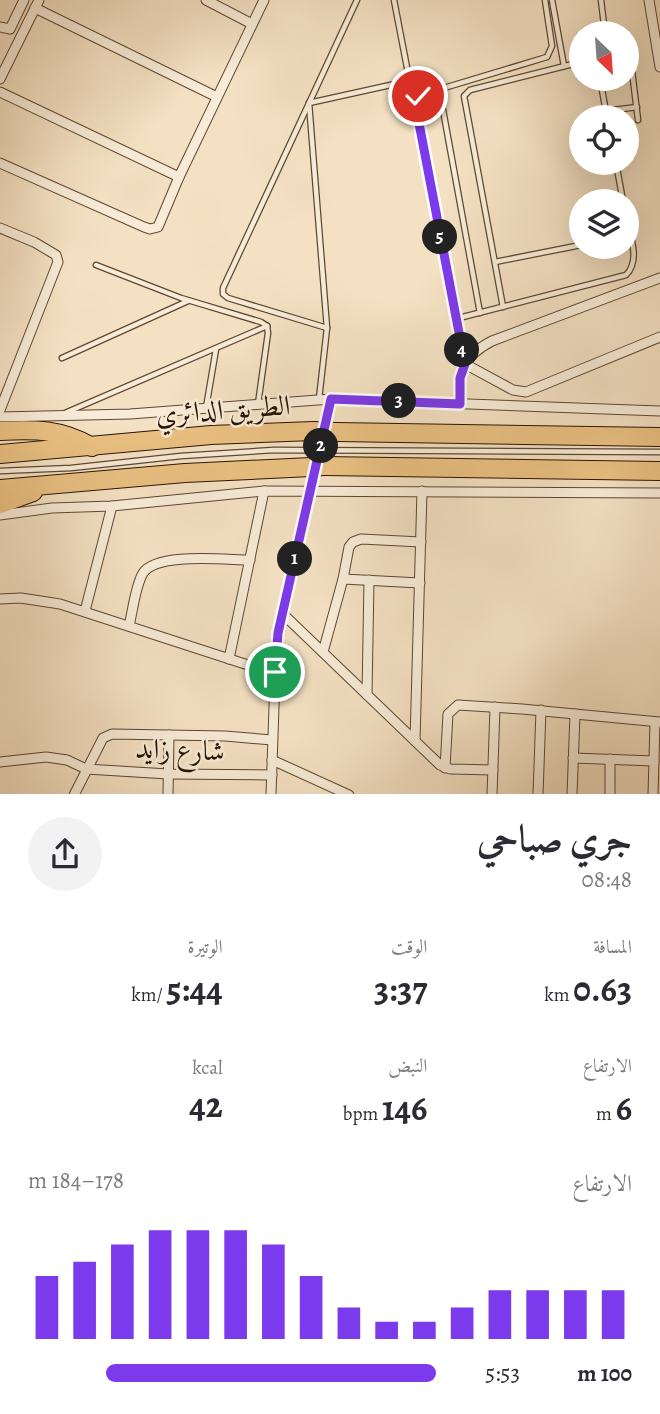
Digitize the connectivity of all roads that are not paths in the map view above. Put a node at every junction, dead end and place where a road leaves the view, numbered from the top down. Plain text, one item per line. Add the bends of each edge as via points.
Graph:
1 (24, 0) edge
2 (205, 0) edge
3 (264, 0) edge
4 (357, 0) edge
5 (394, 0) edge
6 (545, 0) edge
7 (552, 0) edge
8 (601, 0) edge
9 (649, 0) edge
10 (37, 4) edge
11 (604, 21) edge
12 (252, 23) junction
13 (2, 29) edge
14 (18, 42) junction
15 (569, 65) edge
16 (565, 66) junction
17 (660, 67) edge
18 (0, 79) edge
19 (395, 84) dead end
20 (439, 89) junction
21 (0, 92) edge
22 (218, 97) junction
23 (414, 97) junction
24 (309, 103) junction
25 (0, 163) edge
26 (179, 177) junction
27 (0, 228) edge
28 (569, 247) edge
29 (633, 259) edge
30 (495, 262) junction
31 (96, 265) dead end
32 (660, 278) edge
33 (189, 301) junction
34 (503, 307) junction
35 (480, 313) junction
36 (455, 319) junction
37 (267, 326) junction
38 (327, 327) junction
39 (660, 337) edge
40 (216, 348) junction
41 (62, 358) dead end
42 (465, 364) junction
43 (331, 399) junction
44 (319, 400) junction
45 (258, 404) junction
46 (460, 404) junction
47 (206, 408) junction
48 (0, 410) edge
49 (660, 411) edge
50 (57, 416) junction
51 (0, 417) edge
52 (0, 430) edge
53 (660, 437) edge
54 (92, 447) junction
55 (660, 452) edge
56 (0, 454) edge
57 (0, 471) edge
58 (660, 471) edge
59 (47, 485) junction
60 (0, 489) edge
61 (264, 491) junction
62 (311, 491) junction
63 (422, 491) junction
64 (660, 493) edge
65 (0, 504) edge
66 (112, 506) junction
67 (0, 515) edge
68 (421, 542) junction
69 (250, 560) junction
70 (343, 579) junction
71 (369, 580) junction
72 (420, 583) junction
73 (0, 598) edge
74 (85, 611) junction
75 (283, 614) junction
76 (129, 626) junction
77 (323, 652) junction
78 (229, 659) junction
79 (248, 664) dead end
80 (367, 695) junction
81 (495, 707) junction
82 (541, 710) junction
83 (575, 714) junction
84 (657, 722) edge
85 (169, 735) junction
86 (272, 740) junction
87 (415, 741) junction
88 (573, 758) junction
89 (610, 759) junction
90 (272, 760) junction
91 (0, 762) edge
92 (656, 766) edge
93 (444, 768) junction
94 (86, 769) junction
95 (493, 770) junction
96 (168, 774) junction
97 (272, 775) junction
98 (74, 794) edge
99 (168, 794) edge
100 (271, 794) edge
101 (349, 794) edge
102 (492, 794) edge
103 (538, 794) edge
104 (572, 794) edge
105 (610, 794) edge
106 (653, 794) edge

1 - 13 street via 11,27
2 - 12 street
3 - 12 street
4 - 24 lane
5 - 23 lane
6 - 20 lane via 552,46 547,57
7 - 16 lane
8 - 11 lane
9 - 17 street
10 - 14 street
10 - 22 street
12 - 22 street
13 - 14 street
14 - 18 street
15 - 16 lane
16 - 30 lane via 465,94
19 - 24 lane
20 - 23 lane
20 - 35 lane
21 - 26 street
22 - 26 street
23 - 36 lane
24 - 38 lane
24 - 38 lane via 223,294
25 - 26 street via 149,229 160,225
27 - 48 street via 34,242 56,255 58,262
28 - 30 lane
29 - 34 lane via 623,278
30 - 34 lane
31 - 33 lane
32 - 42 street via 492,341 476,350
33 - 37 lane
33 - 41 lane
34 - 35 lane
35 - 36 lane
36 - 42 lane
37 - 40 lane
37 - 45 lane
38 - 44 lane
39 - 42 street via 526,392 513,390
40 - 47 lane
40 - 50 lane
42 - 46 street
43 - 44 street
43 - 46 street
43 - 62 street
44 - 45 street
45 - 47 street
46 - 49 street
47 - 50 street
50 - 51 street
52 - 54 highway via 54,432
53 - 54 highway, الطريق الدائري, bridge via 313,431
54 - 56 highway, الطريق الدائري
55 - 57 lane via 274,450
58 - 59 highway via 317,466
59 - 60 highway
59 - 65 highway
61 - 62 street
61 - 66 street
61 - 69 street
62 - 63 street
62 - 75 street
63 - 64 street
63 - 68 street
66 - 67 street
66 - 74 street
68 - 70 street via 353,542
68 - 72 street
69 - 76 street via 187,559 148,568 141,576
69 - 78 street
70 - 71 street
70 - 77 street
71 - 72 street
71 - 80 street
72 - 87 street
73 - 74 street via 34,599
74 - 76 street
75 - 77 street
75 - 86 street via 276,648
76 - 78 street
77 - 80 street
78 - 79 street
80 - 87 street
81 - 82 street
81 - 93 street via 451,709
81 - 95 street
82 - 83 street
82 - 103 street
83 - 84 street
83 - 88 street
84 - 92 street
85 - 86 street
85 - 94 street via 107,735
85 - 96 street
86 - 90 street
87 - 93 street
88 - 89 street
88 - 104 street
89 - 92 street
89 - 105 street
90 - 97 street
90 - 101 street
91 - 94 street, شارع زايد via 57,758
92 - 106 street
93 - 95 street
94 - 96 street, شارع زايد
94 - 98 street
95 - 102 street
96 - 97 street, شارع زايد
96 - 99 street
97 - 100 street

